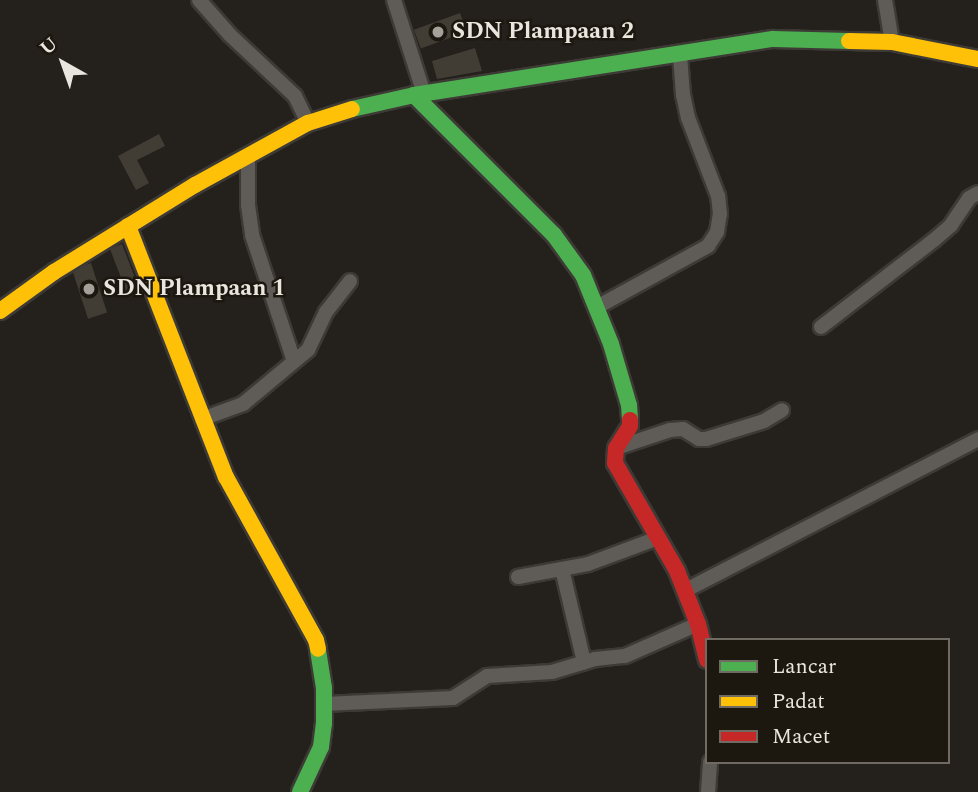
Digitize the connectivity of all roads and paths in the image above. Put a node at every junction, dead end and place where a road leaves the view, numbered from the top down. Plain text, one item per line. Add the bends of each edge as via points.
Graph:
1 (199, 0) edge
2 (394, 0) edge
3 (885, 0) edge
4 (892, 42) junction
5 (680, 55) junction
6 (978, 59) edge
7 (419, 95) junction
8 (308, 123) junction
9 (248, 156) junction
10 (978, 193) edge
11 (128, 226) junction
12 (350, 281) dead end
13 (597, 307) junction
14 (0, 311) edge
15 (821, 327) dead end
16 (294, 361) junction
17 (782, 410) dead end
18 (202, 419) junction
19 (978, 439) edge
20 (616, 448) junction
21 (658, 538) junction
22 (562, 569) junction
23 (518, 577) dead end
24 (686, 590) junction
25 (698, 624) junction
26 (705, 652) edge
27 (584, 662) junction
28 (324, 704) junction
29 (710, 764) edge
30 (300, 792) edge
31 (708, 792) edge

1 - 8 street via 291,91
2 - 7 street
3 - 4 street
4 - 5 street via 773,39
4 - 6 street
5 - 7 street
5 - 13 street via 688,118 718,195 717,232 708,246
7 - 8 street
7 - 13 street via 554,235 583,275
8 - 9 street
9 - 11 street
9 - 16 street via 252,235
10 - 15 street via 934,240
11 - 14 street
11 - 18 street
12 - 16 street via 326,312 308,350
13 - 20 street via 629,405 630,426
16 - 18 street via 243,404
17 - 20 street via 764,421 706,439 687,430 670,430
18 - 28 street via 226,477 313,632
19 - 24 street
20 - 21 street via 618,473
21 - 22 street
21 - 24 street
22 - 23 street
22 - 27 street
24 - 25 street
25 - 26 street
25 - 27 street via 625,656
27 - 28 street via 552,672 487,676 453,698
28 - 30 street via 321,747
29 - 31 street

